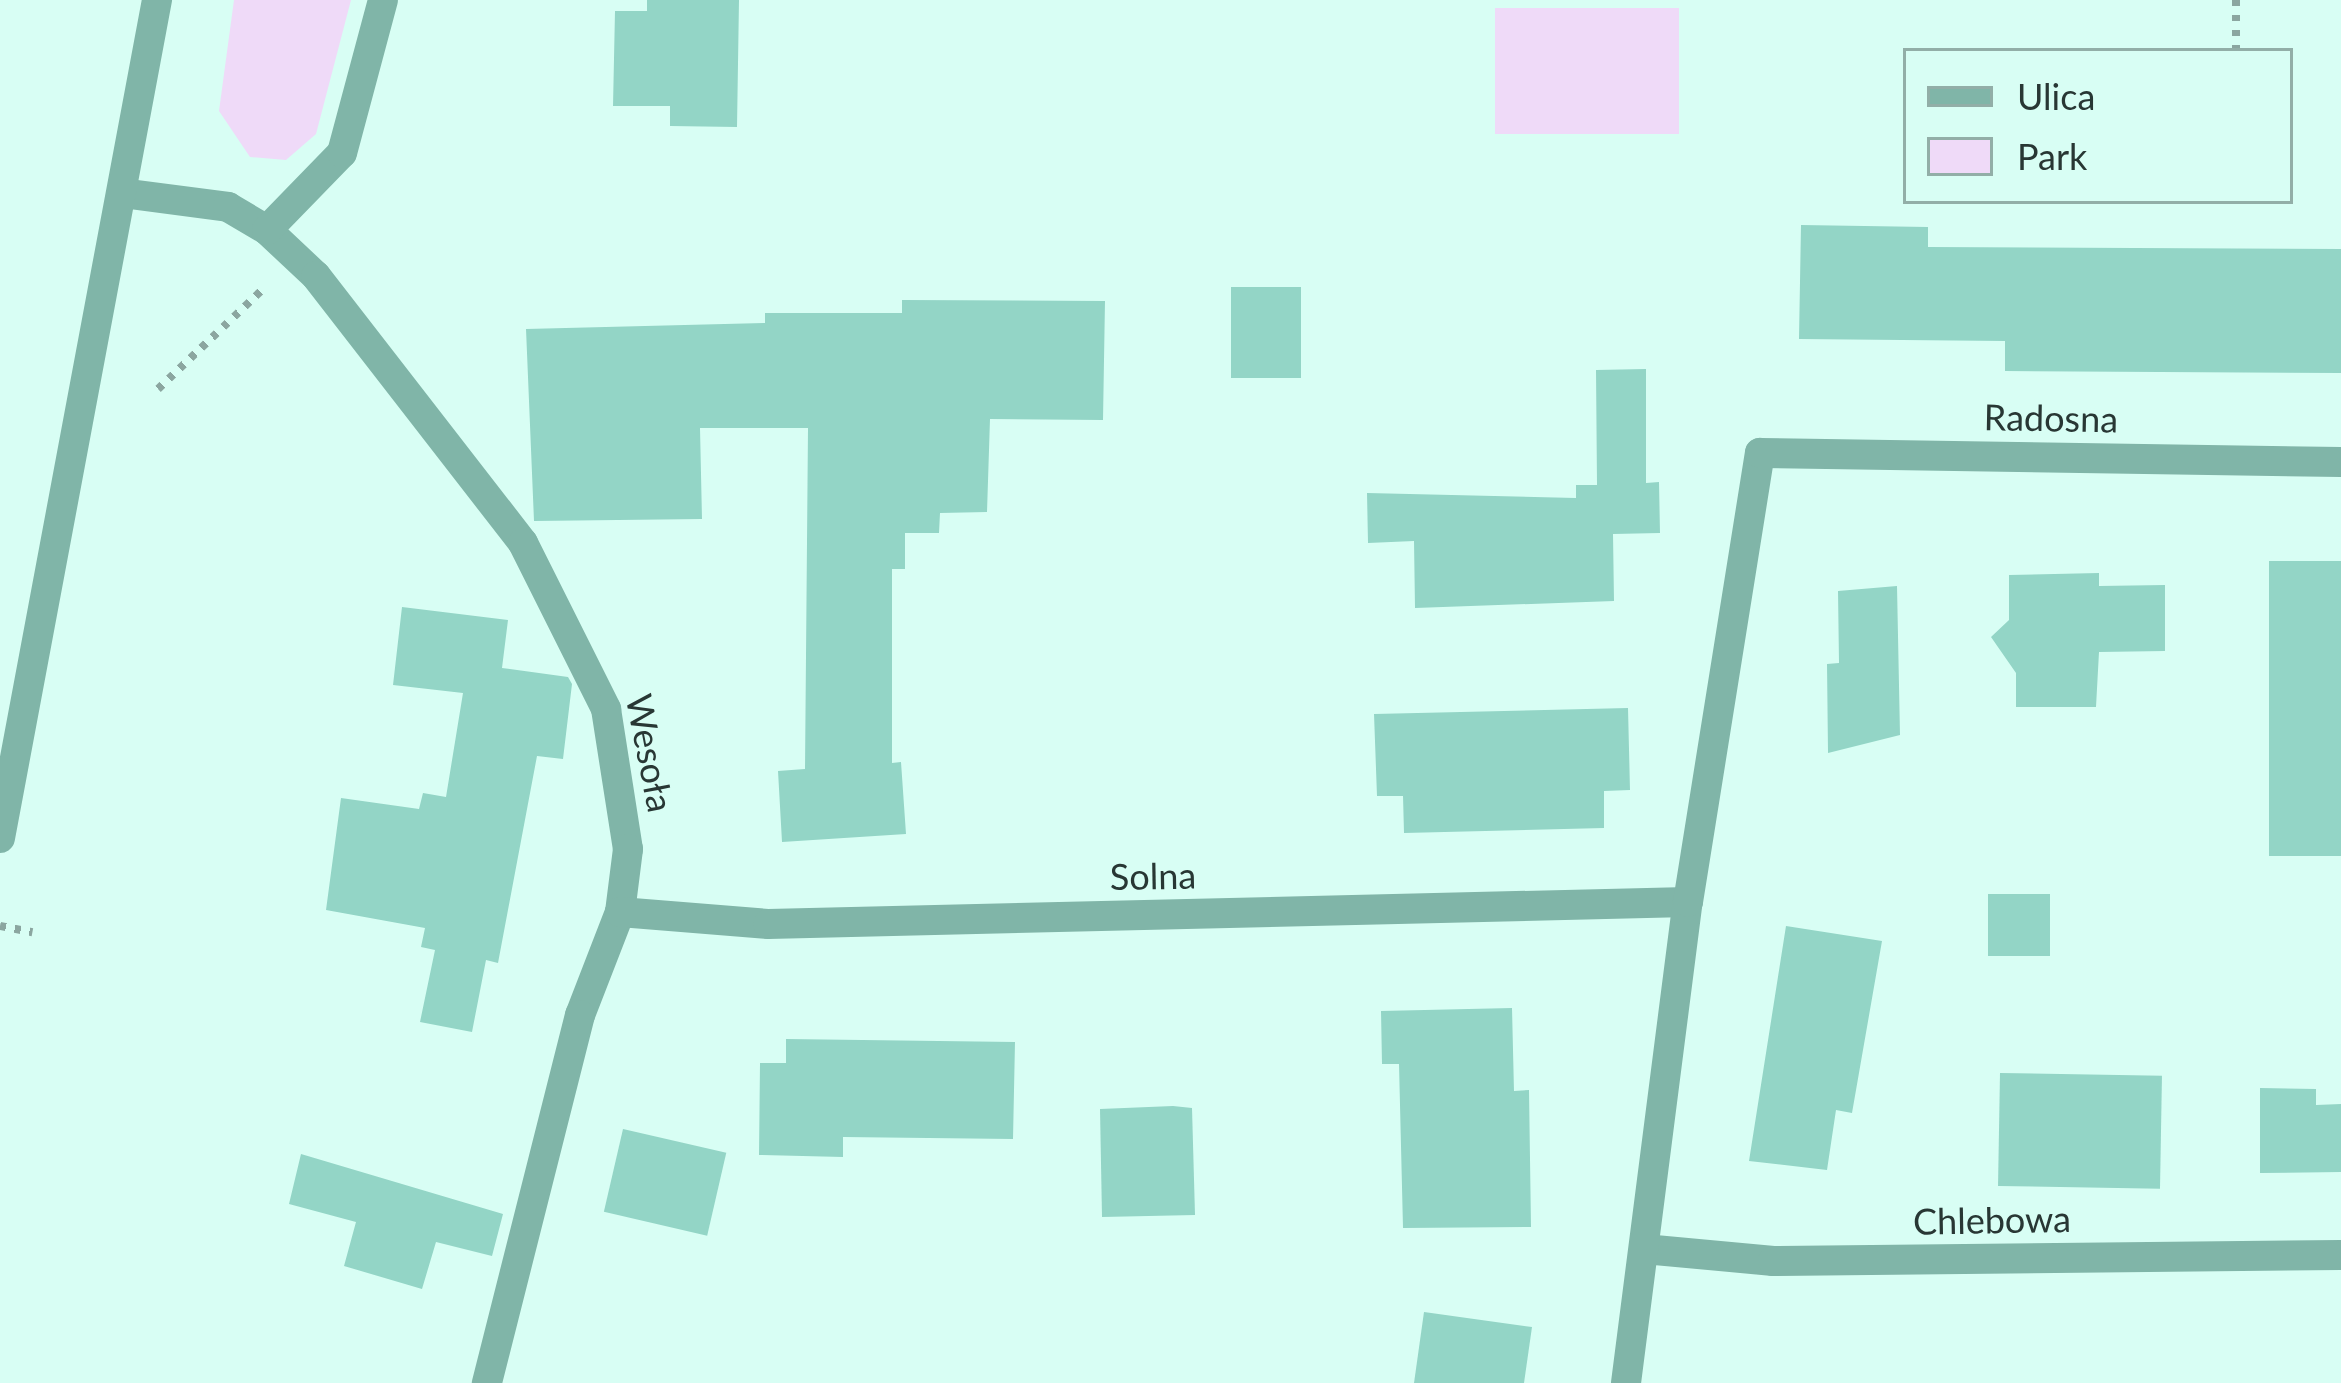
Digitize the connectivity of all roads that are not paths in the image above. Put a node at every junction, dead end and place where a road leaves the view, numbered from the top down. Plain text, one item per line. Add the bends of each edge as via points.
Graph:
1 (157, 0) edge
2 (383, 0) edge
3 (122, 193) junction
4 (267, 230) junction
5 (2341, 462) edge
6 (32, 660) junction
7 (0, 661) edge
8 (0, 838) edge
9 (1688, 902) junction
10 (620, 912) junction
11 (1644, 1249) junction
12 (2341, 1256) edge
13 (487, 1383) edge
14 (1627, 1383) edge

1 - 3 street
2 - 4 street via 342,153
3 - 4 street, Wesoła via 194,198
3 - 6 street
4 - 10 street, Wesoła via 474,470 586,658 623,785 628,849
5 - 9 street, Radosna via 1760,453
6 - 7 street
6 - 8 street
9 - 10 street, Solna via 768,924
9 - 11 street
10 - 13 street, Wesoła via 580,1016
11 - 12 street, Chlebowa via 1773,1261
11 - 14 street

